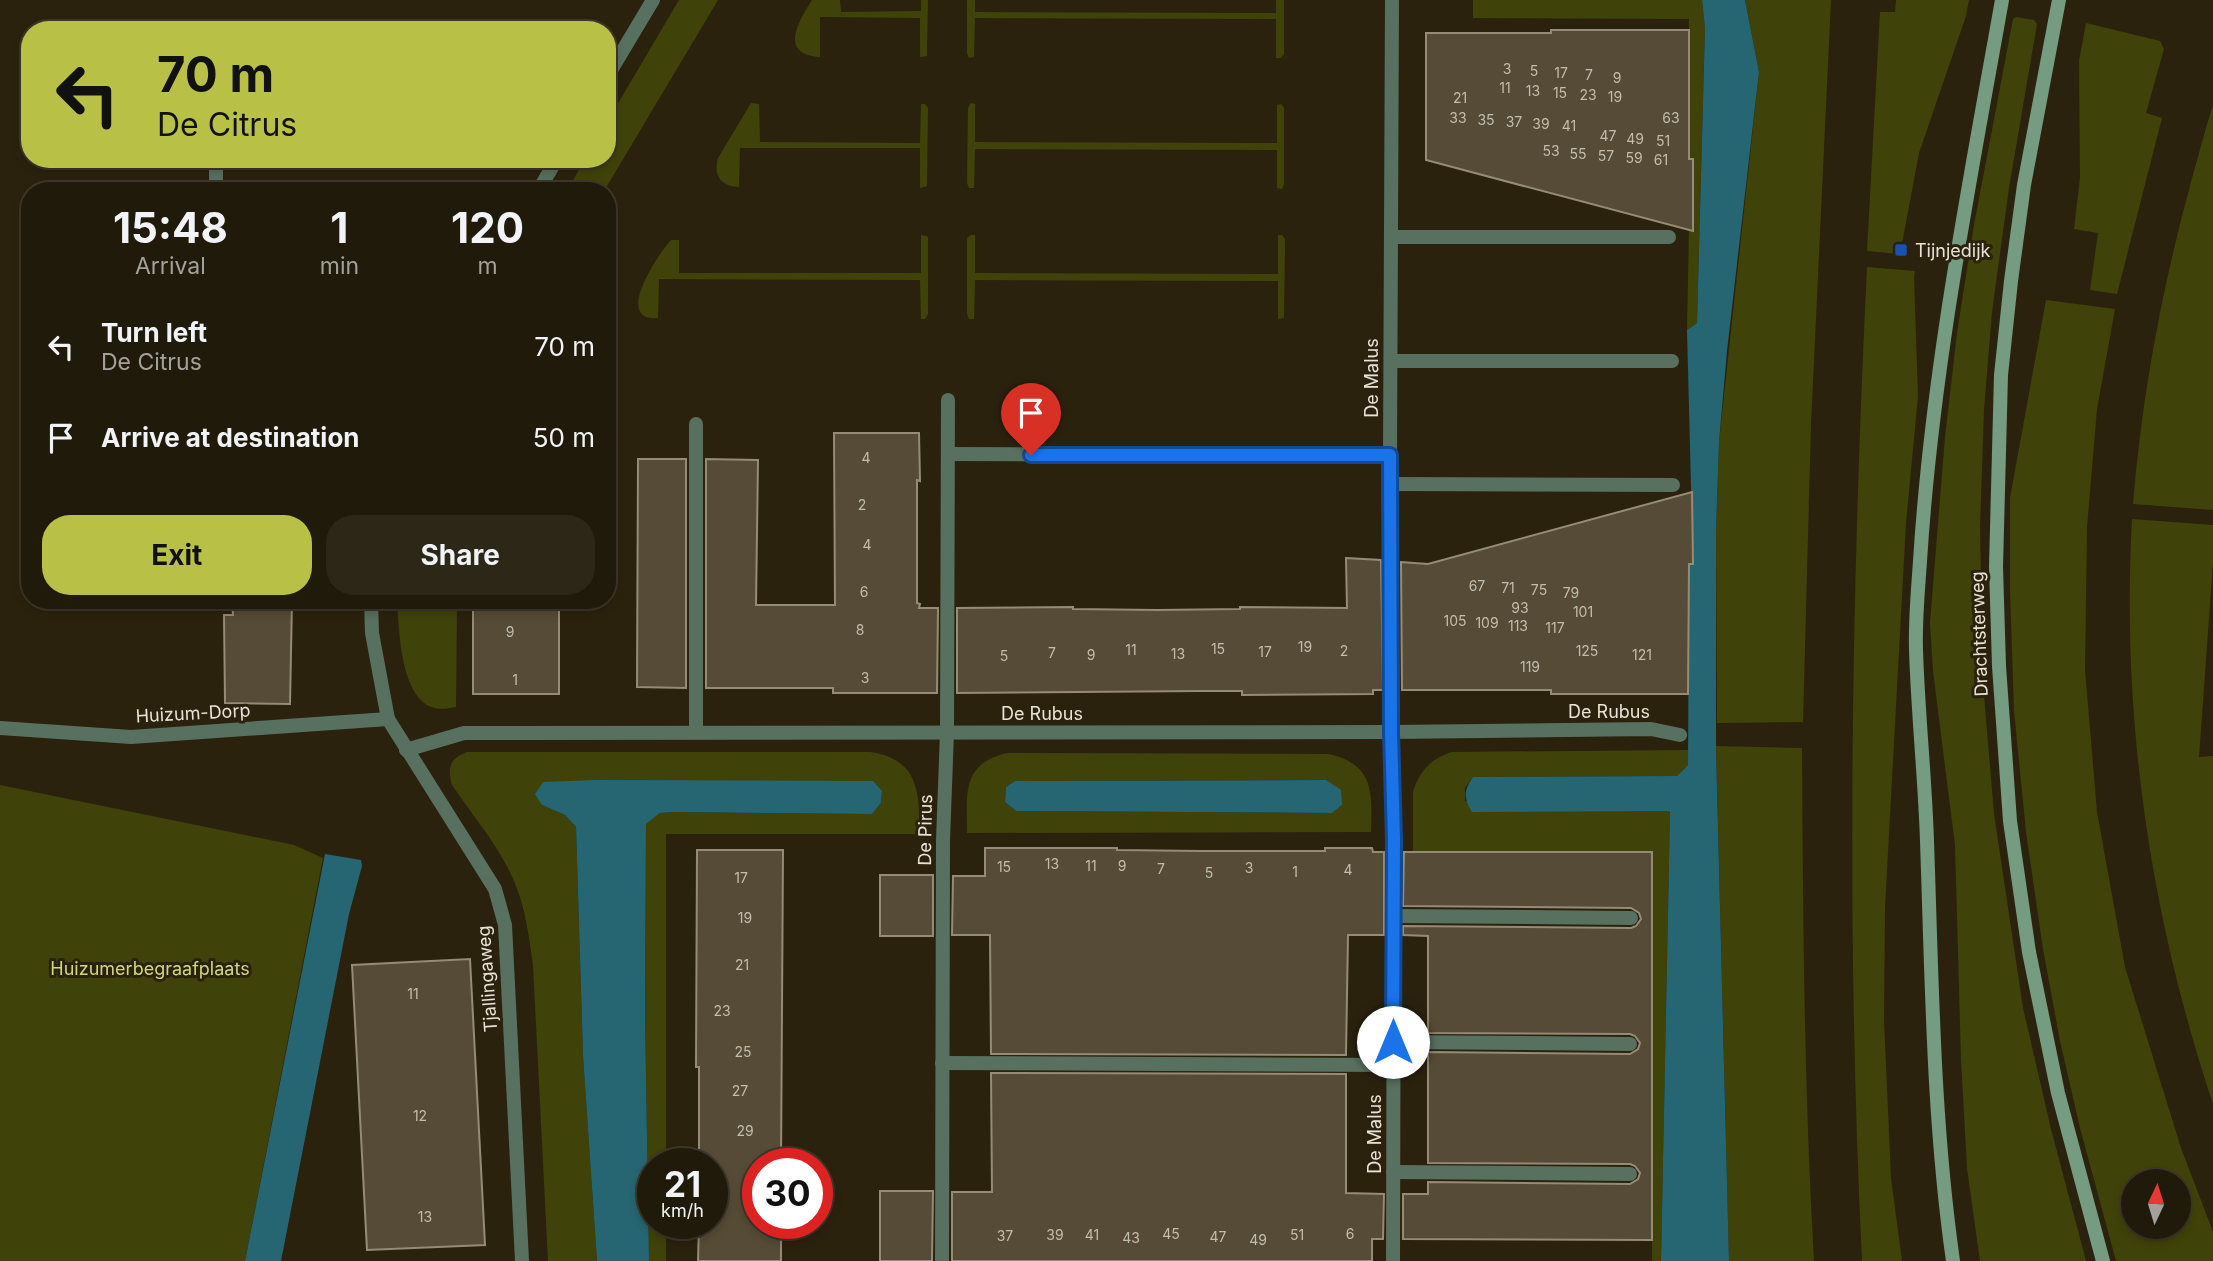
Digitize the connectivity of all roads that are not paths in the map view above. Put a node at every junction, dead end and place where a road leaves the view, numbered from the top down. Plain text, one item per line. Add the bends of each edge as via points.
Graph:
1 (653, 0) edge
2 (1392, 0) edge
3 (2002, 0) edge
4 (2059, 0) edge
5 (616, 62) edge
6 (1391, 237) junction
7 (1669, 237) dead end
8 (1391, 360) junction
9 (1672, 361) dead end
10 (948, 400) dead end
11 (696, 425) dead end
12 (948, 454) junction
13 (1390, 455) junction
14 (1391, 484) junction
15 (1674, 485) dead end
16 (371, 609) edge
17 (388, 719) junction
18 (0, 728) edge
19 (696, 732) junction
20 (947, 732) junction
21 (1391, 732) junction
22 (1680, 735) dead end
23 (406, 750) junction
24 (1394, 916) junction
25 (1631, 918) dead end
26 (1393, 1042) junction
27 (1630, 1044) dead end
28 (943, 1063) junction
29 (1393, 1065) junction
30 (1393, 1172) junction
31 (1630, 1174) dead end
32 (522, 1261) edge
33 (942, 1261) edge
34 (1393, 1261) edge
35 (1952, 1261) edge
36 (2103, 1261) edge

1 - 5 street
2 - 6 street, De Malus
3 - 35 main road via 1958,248 1931,440 1916,647 1931,1013
4 - 36 main road, Drachtsterweg via 2024,185 2001,375 1996,567 1999,666 2010,821 2029,952 2058,1093
6 - 7 street
6 - 8 street, De Malus
8 - 9 street
8 - 13 street, De Malus
10 - 12 street, De Pirus
11 - 19 street
12 - 13 street
12 - 20 street, De Pirus
13 - 14 street, De Malus
14 - 15 street
14 - 21 street, De Malus
16 - 17 street, Tjallingaweg
17 - 18 street, Huizum-Dorp via 131,737
17 - 23 street, Tjallingaweg
19 - 20 street, De Rubus
19 - 23 street, De Rubus via 464,733
20 - 21 street, De Rubus
20 - 28 street, De Pirus
21 - 22 street, De Rubus via 1651,729
21 - 24 street, De Malus
23 - 32 street, Tjallingaweg via 495,890 505,925
24 - 25 street
24 - 26 street, De Malus
26 - 27 street
26 - 29 street, De Malus
28 - 29 street
28 - 33 street, De Pirus
29 - 30 street, De Malus
30 - 31 street
30 - 34 street, De Malus

